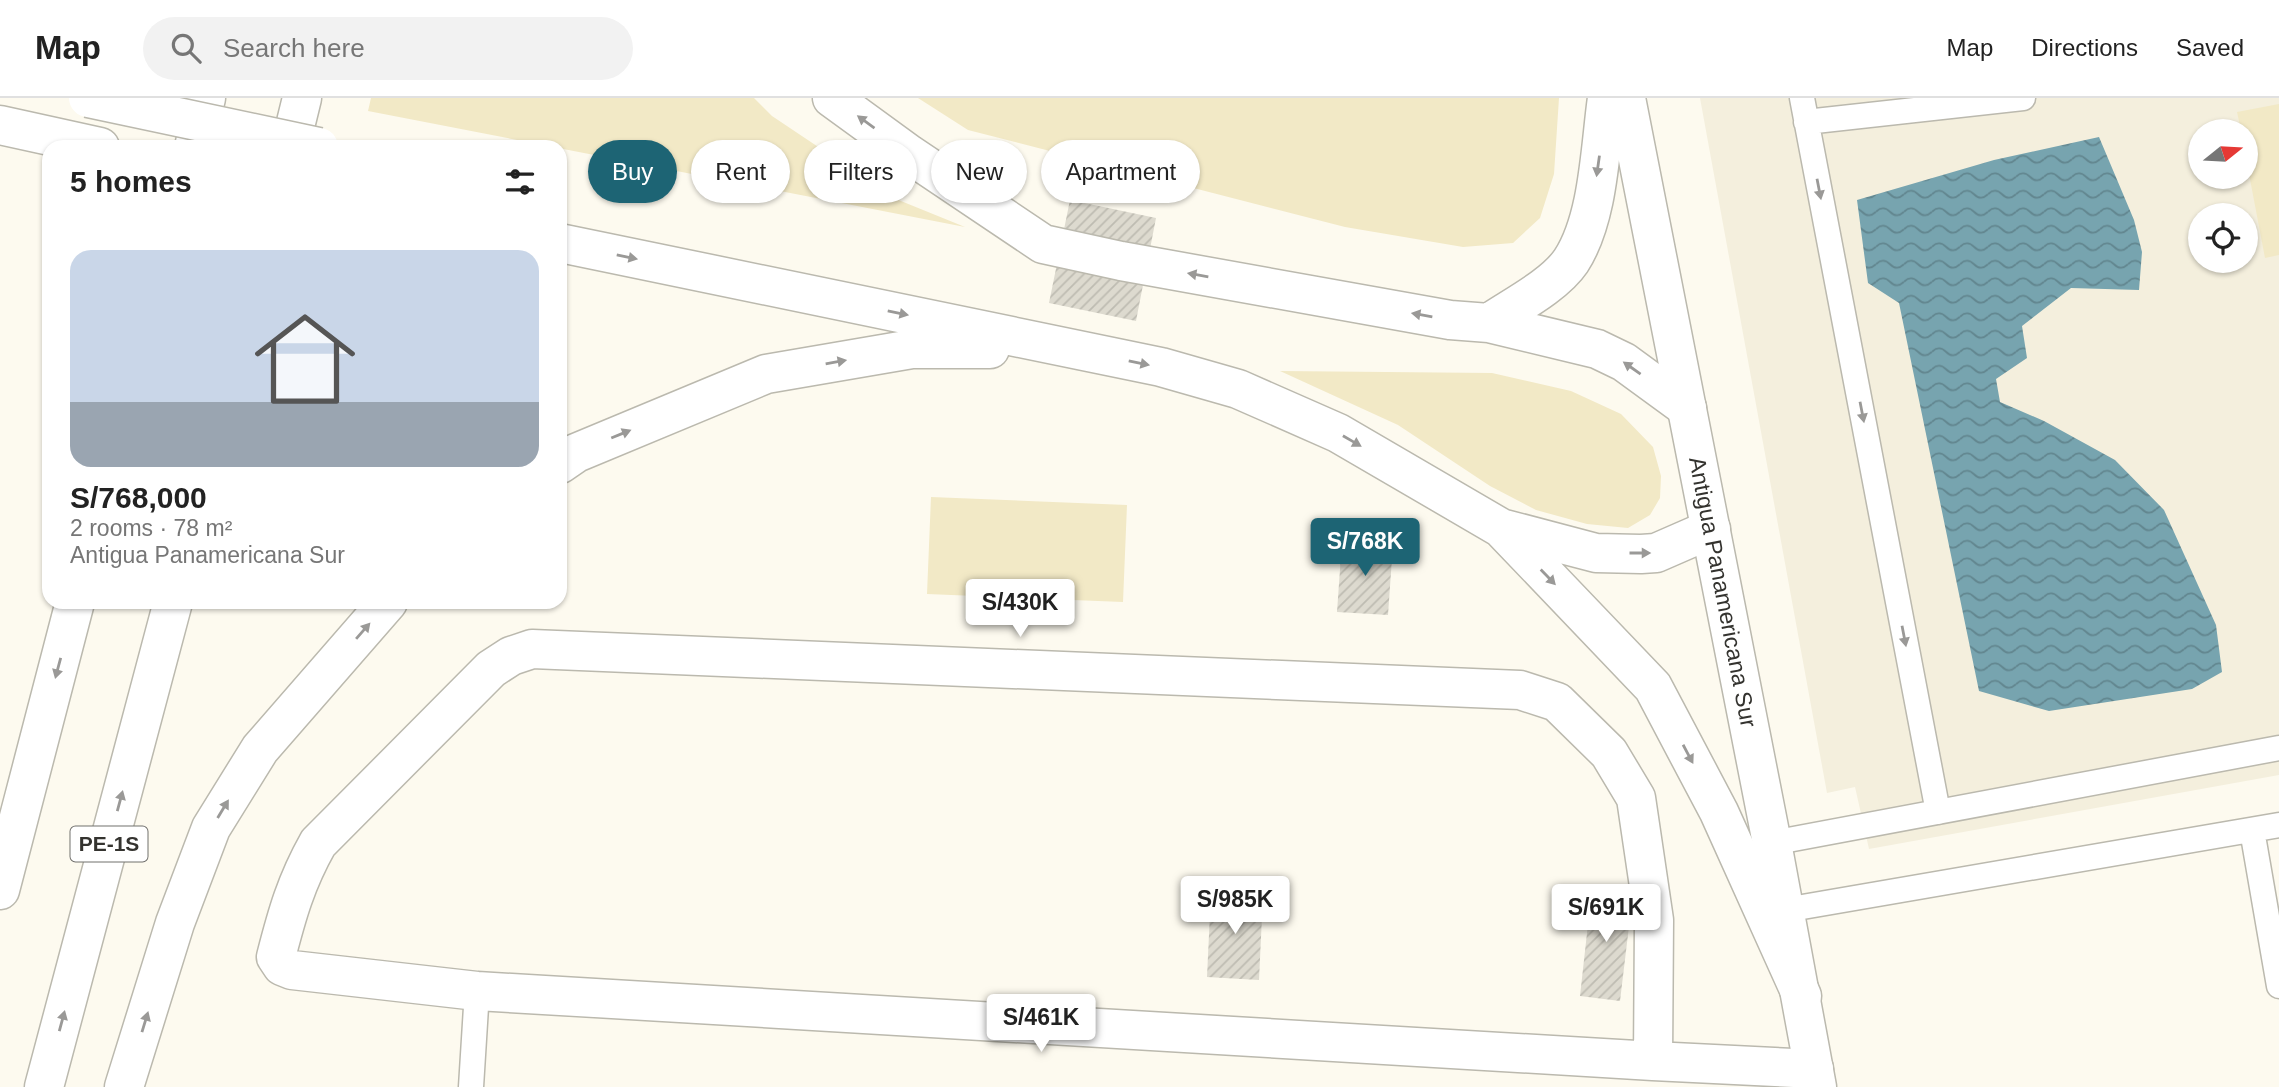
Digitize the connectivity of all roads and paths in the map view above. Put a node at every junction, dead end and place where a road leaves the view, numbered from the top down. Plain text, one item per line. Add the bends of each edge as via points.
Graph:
1 (88, 98) edge
2 (199, 98) edge
3 (206, 98) edge
4 (302, 98) edge
5 (832, 98) edge
6 (1607, 98) edge
7 (1626, 98) edge
8 (2023, 98) edge
9 (1804, 110) edge
10 (0, 125) edge
11 (68, 140) edge
12 (195, 140) edge
13 (196, 140) edge
14 (286, 140) edge
15 (292, 140) edge
16 (567, 244) edge
17 (1489, 323) junction
18 (1072, 349) junction
19 (1687, 408) junction
20 (567, 459) edge
21 (1501, 528) junction
22 (1711, 529) junction
23 (73, 609) edge
24 (171, 609) edge
25 (382, 609) edge
26 (2279, 748) edge
27 (1938, 812) junction
28 (2279, 825) edge
29 (2252, 830) junction
30 (1773, 843) junction
31 (0, 890) edge
32 (1785, 910) junction
33 (2279, 986) edge
34 (477, 991) junction
35 (1801, 996) junction
36 (1654, 1061) junction
37 (1815, 1078) edge
38 (44, 1087) edge
39 (124, 1087) edge
40 (471, 1087) edge

1 - 14 main road, bridge
2 - 12 main road
3 - 13 main road
4 - 15 main road
17 -> 5 main road via 1450,320 1043,244
6 -> 17 main road via 1593,198 1570,262 1553,280
7 - 19 main road, Antigua Panamericana Sur
8 - 9 lane
9 -> 27 lane
10 - 11 main road
16 -> 18 main road
19 -> 17 main road via 1624,362 1597,349
20 -> 18 main road via 766,374 912,349
18 -> 21 main road via 1238,389 1338,433
19 - 22 main road, Antigua Panamericana Sur
21 -> 22 main road via 1595,553 1642,554 1656,553
21 -> 35 main road via 1654,687 1718,812
22 - 30 main road, Antigua Panamericana Sur
23 -> 31 main road
38 -> 24 main road, PE-1S
39 -> 25 main road via 175,923 211,828 260,748
26 - 27 lane
27 - 30 lane
28 - 29 lane
29 - 32 lane
29 - 33 lane
30 - 32 main road, Antigua Panamericana Sur
32 - 35 main road, Antigua Panamericana Sur
34 - 36 main road
34 - 36 main road via 292,970 276,957 292,897 318,843 491,669 531,649 1520,690 1557,702 1609,753 1636,799 1654,920
34 - 40 lane
35 - 37 main road, Antigua Panamericana Sur
36 - 37 main road

